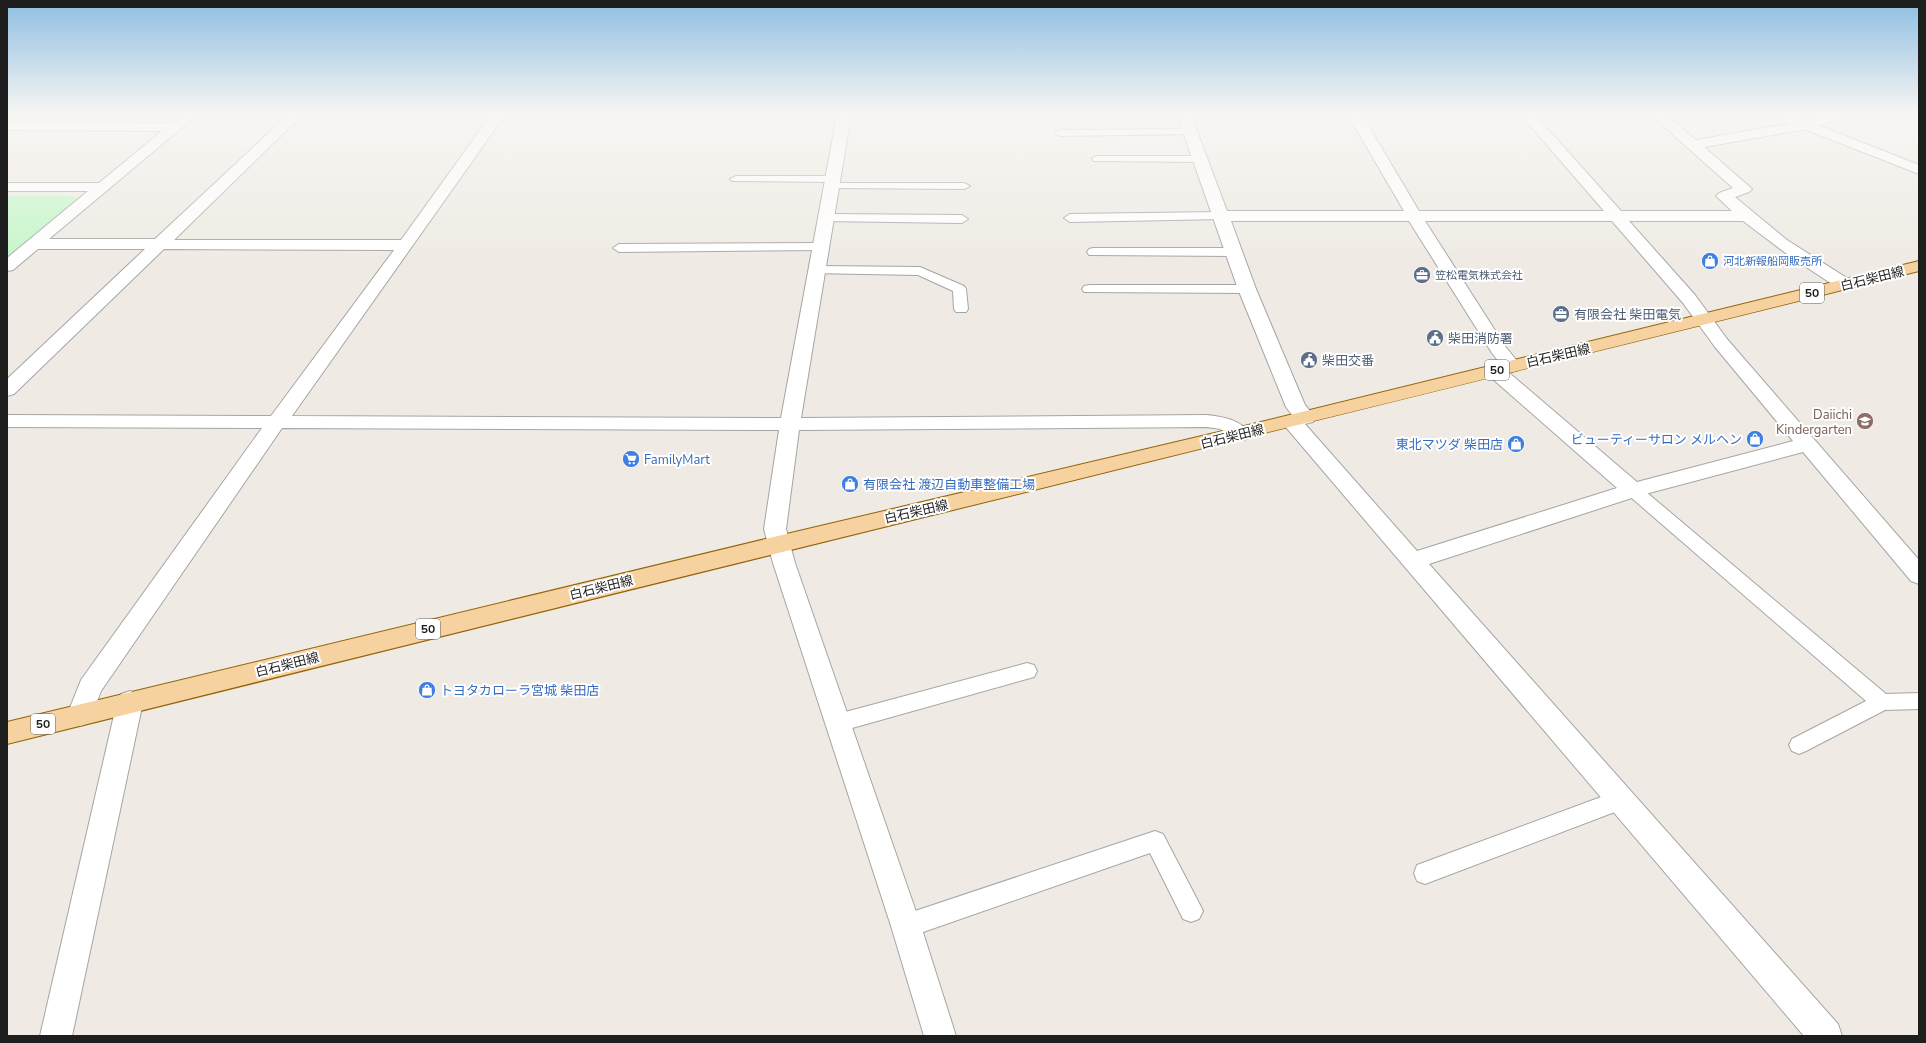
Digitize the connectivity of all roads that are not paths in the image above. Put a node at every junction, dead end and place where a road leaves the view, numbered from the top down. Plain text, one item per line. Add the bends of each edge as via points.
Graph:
1 (131, 164) edge
2 (244, 164) edge
3 (464, 164) edge
4 (835, 164) edge
5 (1201, 164) edge
6 (1384, 164) edge
7 (1570, 164) edge
8 (1716, 164) edge
9 (1903, 164) edge
10 (1919, 170) edge
11 (736, 179) dead end
12 (832, 182) junction
13 (964, 186) dead end
14 (7, 187) edge
15 (102, 187) junction
16 (1220, 216) junction
17 (1616, 216) junction
18 (1745, 216) junction
19 (1415, 217) junction
20 (826, 218) junction
21 (1070, 218) dead end
22 (962, 219) dead end
23 (34, 244) junction
24 (160, 245) junction
25 (406, 245) junction
26 (821, 247) junction
27 (619, 248) dead end
28 (1093, 252) dead end
29 (1235, 252) junction
30 (7, 266) edge
31 (1919, 266) edge
32 (816, 270) junction
33 (1844, 284) junction
34 (1089, 289) dead end
35 (1247, 289) junction
36 (961, 310) dead end
37 (1704, 320) junction
38 (1503, 368) junction
39 (7, 390) edge
40 (1298, 420) junction
41 (7, 421) edge
42 (276, 423) junction
43 (790, 424) junction
44 (1240, 434) junction
45 (1807, 444) junction
46 (1633, 490) junction
47 (778, 544) junction
48 (1412, 561) junction
49 (1919, 575) edge
50 (1027, 671) dead end
51 (1919, 701) edge
52 (130, 702) junction
53 (1882, 702) junction
54 (80, 715) junction
55 (838, 723) junction
56 (7, 733) edge
57 (1799, 745) dead end
58 (1620, 800) junction
59 (1425, 873) dead end
60 (1191, 911) dead end
61 (906, 926) junction
62 (56, 1036) edge
63 (940, 1036) edge
64 (1826, 1036) edge

1 - 15 street
2 - 24 street
3 - 25 street
4 - 12 street
5 - 16 street
6 - 19 street
7 - 17 street
8 - 18 street via 1744,189 1724,196
9 - 10 street
11 - 12 lane
12 - 13 lane
12 - 20 street
14 - 15 street
15 - 23 street
16 - 19 street
16 - 21 lane
16 - 29 street
17 - 18 street
17 - 19 street
17 - 37 street via 1689,299
18 - 33 street
19 - 38 street via 1498,349
20 - 22 lane
20 - 26 street
23 - 24 street
23 - 30 street
24 - 25 street
24 - 39 street
25 - 42 street
26 - 27 lane
26 - 32 street
28 - 29 lane
29 - 35 street
31 - 33 main road, 白石柴田線 / 50
32 - 36 lane via 920,271 959,289
32 - 43 street
33 - 37 main road, 白石柴田線 / 50
34 - 35 lane
35 - 40 street via 1296,407
37 - 38 main road, 白石柴田線 / 50
37 - 45 street
38 - 40 main road, 白石柴田線 / 50
38 - 46 street
40 - 44 main road, 白石柴田線 / 50
40 - 48 street
41 - 42 street
42 - 43 street
42 - 54 street via 90,687
43 - 44 street via 1208,421 1226,424
43 - 47 street via 775,529
44 - 47 main road, 白石柴田線 / 50
45 - 46 street
45 - 49 street
46 - 48 street
46 - 53 lane
47 - 52 main road, 白石柴田線 / 50
47 - 55 street
48 - 58 street
50 - 55 lane
51 - 53 lane
52 - 54 main road, 白石柴田線 / 50
52 - 62 street
53 - 57 lane
54 - 56 main road, 白石柴田線 / 50
55 - 61 street
58 - 59 lane
58 - 64 street
60 - 61 lane via 1155,841
61 - 63 street

